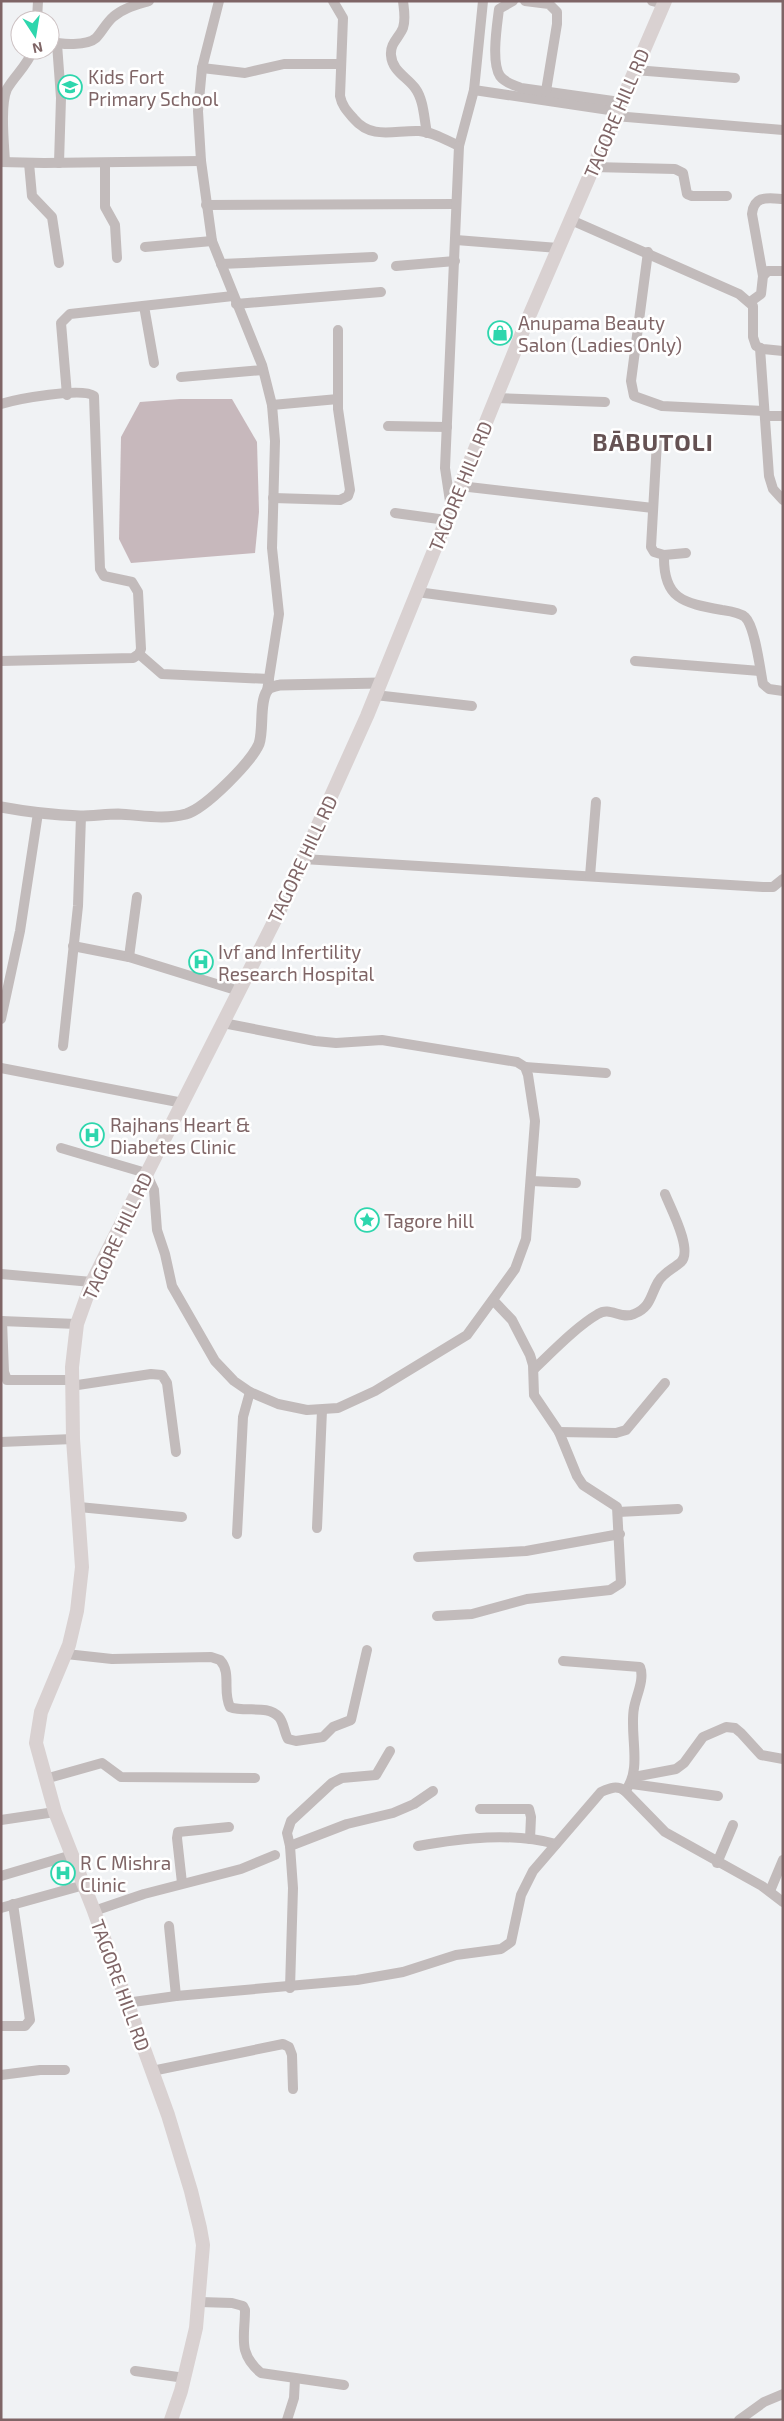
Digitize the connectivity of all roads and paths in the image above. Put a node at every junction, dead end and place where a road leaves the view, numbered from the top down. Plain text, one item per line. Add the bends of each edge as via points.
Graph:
1 (149, 1) edge
2 (220, 1) edge
3 (333, 1) edge
4 (402, 1) edge
5 (483, 1) edge
6 (512, 1) edge
7 (524, 1) edge
8 (660, 2) edge
9 (60, 43) edge
10 (28, 60) edge
11 (56, 60) edge
12 (340, 64) junction
13 (202, 68) junction
14 (635, 70) junction
15 (735, 78) dead end
16 (474, 90) junction
17 (546, 91) junction
18 (617, 110) junction
19 (783, 130) edge
20 (427, 133) junction
21 (459, 146) junction
22 (201, 161) junction
23 (3, 162) edge
24 (29, 163) junction
25 (59, 163) junction
26 (105, 163) junction
27 (593, 167) junction
28 (727, 196) dead end
29 (783, 199) edge
30 (206, 204) junction
31 (456, 204) junction
32 (571, 220) junction
33 (456, 240) junction
34 (212, 241) junction
35 (145, 248) dead end
36 (558, 248) junction
37 (648, 252) junction
38 (373, 257) dead end
39 (117, 258) dead end
40 (455, 261) junction
41 (59, 264) dead end
42 (221, 264) junction
43 (396, 266) dead end
44 (783, 270) edge
45 (763, 276) junction
46 (381, 292) dead end
47 (235, 300) junction
48 (750, 302) junction
49 (144, 306) junction
50 (338, 330) dead end
51 (760, 348) junction
52 (783, 351) edge
53 (154, 363) dead end
54 (263, 370) junction
55 (181, 378) dead end
56 (67, 395) junction
57 (495, 398) junction
58 (338, 399) junction
59 (606, 402) dead end
60 (1, 404) edge
61 (272, 405) junction
62 (764, 413) junction
63 (783, 416) edge
64 (388, 426) dead end
65 (447, 427) junction
66 (657, 441) dead end
67 (460, 486) junction
68 (273, 498) junction
69 (783, 500) edge
70 (653, 508) junction
71 (395, 514) dead end
72 (448, 514) junction
73 (686, 553) dead end
74 (664, 555) junction
75 (417, 592) junction
76 (552, 610) dead end
77 (139, 654) junction
78 (1, 660) edge
79 (635, 661) dead end
80 (760, 672) junction
81 (268, 685) junction
82 (378, 689) junction
83 (783, 691) edge
84 (472, 706) dead end
85 (596, 802) dead end
86 (1, 807) edge
87 (38, 814) junction
88 (81, 816) junction
89 (303, 859) junction
90 (590, 876) junction
91 (783, 879) edge
92 (137, 897) dead end
93 (74, 946) junction
94 (129, 957) junction
95 (239, 991) junction
96 (1, 1019) edge
97 (223, 1023) junction
98 (63, 1046) dead end
99 (525, 1067) junction
100 (1, 1068) edge
101 (606, 1073) dead end
102 (182, 1103) junction
103 (61, 1148) dead end
104 (146, 1174) junction
105 (531, 1181) junction
106 (576, 1183) dead end
107 (665, 1194) dead end
108 (1, 1274) edge
109 (92, 1282) junction
110 (492, 1300) junction
111 (2, 1321) edge
112 (78, 1324) junction
113 (534, 1369) junction
114 (71, 1383) junction
115 (665, 1383) dead end
116 (250, 1392) junction
117 (322, 1410) junction
118 (559, 1432) junction
119 (73, 1439) junction
120 (1, 1442) edge
121 (176, 1452) dead end
122 (79, 1507) junction
123 (678, 1509) dead end
124 (618, 1512) junction
125 (182, 1517) dead end
126 (318, 1528) dead end
127 (237, 1534) dead end
128 (620, 1534) junction
129 (418, 1557) dead end
130 (437, 1616) dead end
131 (367, 1650) dead end
132 (66, 1654) junction
133 (563, 1662) dead end
134 (390, 1751) dead end
135 (783, 1759) edge
136 (255, 1778) dead end
137 (45, 1779) junction
138 (630, 1784) junction
139 (433, 1791) dead end
140 (718, 1796) dead end
141 (480, 1809) dead end
142 (55, 1812) junction
143 (1, 1820) edge
144 (733, 1824) dead end
145 (229, 1827) dead end
146 (530, 1839) junction
147 (556, 1844) junction
148 (290, 1846) junction
149 (418, 1846) dead end
150 (72, 1855) junction
151 (275, 1855) dead end
152 (783, 1860) edge
153 (717, 1863) junction
154 (1, 1876) edge
155 (182, 1883) junction
156 (84, 1885) junction
157 (770, 1891) junction
158 (783, 1902) edge
159 (13, 1904) junction
160 (1, 1908) edge
161 (94, 1911) junction
162 (169, 1926) dead end
163 (290, 1988) junction
164 (176, 1996) junction
165 (126, 2003) junction
166 (1, 2026) edge
167 (66, 2070) dead end
168 (152, 2070) junction
169 (1, 2075) edge
170 (293, 2089) dead end
171 (200, 2302) junction
172 (135, 2371) dead end
173 (185, 2378) junction
174 (295, 2379) junction
175 (344, 2385) dead end
176 (783, 2394) edge
177 (171, 2420) edge
178 (287, 2420) edge
179 (739, 2420) edge

1 - 9 street via 121,11 90,42
2 - 13 street
3 - 12 street via 342,18
4 - 20 street via 405,22 390,54 398,72 415,88 420,98
5 - 16 street
6 - 17 street via 499,9 495,59 500,76 521,88
7 - 17 street via 550,4 557,12
8 - 14 main road, TAGORE HILL RD
10 - 23 street via 7,88 3,101
11 - 25 street via 61,98
12 - 13 street via 284,64 245,73
12 - 20 street via 342,106 360,126 378,132
13 - 22 street via 198,111
14 - 15 street
14 - 18 main road, TAGORE HILL RD
16 - 18 street
16 - 21 street
17 - 18 street
18 - 19 street
18 - 27 main road, TAGORE HILL RD
20 - 21 street
21 - 31 street
22 - 26 street
22 - 30 street
23 - 24 street
24 - 25 street
24 - 41 street via 32,196 52,217
25 - 26 street
26 - 39 street via 105,207 115,225
27 - 28 street via 675,169 683,173 687,194
27 - 32 main road, TAGORE HILL RD
29 - 45 street via 758,200 753,204
30 - 31 street
30 - 34 street
31 - 33 street
32 - 36 main road, TAGORE HILL RD
32 - 37 street
33 - 36 street
33 - 40 street
34 - 35 street
34 - 42 street
36 - 57 main road, TAGORE HILL RD
37 - 48 street
37 - 62 street via 631,381 634,396 662,406
38 - 42 street
40 - 43 street
40 - 65 street
42 - 47 street
44 - 45 street via 768,271
45 - 48 street via 761,294
46 - 47 street
47 - 49 street
47 - 54 street
48 - 51 street via 755,312 752,337
49 - 53 street
49 - 56 street via 70,314 64,318 61,322
50 - 58 street
51 - 52 street
51 - 62 street
54 - 55 street
54 - 61 street
56 - 60 street via 31,396
56 - 77 street via 84,392 94,396 98,561 104,576 135,585 138,592
57 - 59 street
57 - 67 main road, TAGORE HILL RD
58 - 61 street
58 - 68 street via 350,490 348,496 340,500
61 - 68 street via 275,440
62 - 63 street
62 - 69 street via 769,476 773,489
64 - 65 street
65 - 72 street
66 - 70 street
67 - 70 street
67 - 72 main road, TAGORE HILL RD
68 - 81 street via 272,548 279,614
70 - 74 street via 651,547 654,552
71 - 72 street
72 - 75 main road, TAGORE HILL RD
73 - 74 street
74 - 80 street via 666,582 674,593 698,606 744,616 750,625
75 - 76 street
75 - 82 main road, TAGORE HILL RD
77 - 78 street via 133,658
77 - 81 street via 162,674
79 - 80 street
80 - 83 street via 763,684 769,689
81 - 82 street
81 - 88 street via 260,742 201,808 170,816
82 - 84 street
82 - 89 main road, TAGORE HILL RD
85 - 90 street
86 - 87 street
87 - 88 street
87 - 96 street via 20,931
88 - 93 street
89 - 90 street
89 - 95 main road, TAGORE HILL RD
90 - 91 street via 763,887 773,887
92 - 94 street
93 - 94 street
93 - 98 street
94 - 95 street
95 - 97 main road, TAGORE HILL RD
97 - 99 street via 315,1041 382,1040 517,1062
97 - 102 main road, TAGORE HILL RD
99 - 101 street
99 - 105 street via 532,1086 535,1120
100 - 102 street
102 - 104 main road, TAGORE HILL RD
103 - 104 street
104 - 109 main road, TAGORE HILL RD
104 - 116 street via 154,1190 157,1230 174,1292 215,1361
105 - 106 street
105 - 110 street via 522,1254
107 - 113 street via 684,1240 683,1260 660,1278 652,1299 643,1309 625,1316 609,1311 596,1315
108 - 109 street
109 - 112 main road, TAGORE HILL RD
110 - 113 street via 512,1320
110 - 117 street via 467,1335 455,1344 362,1399
111 - 112 street
111 - 114 street via 7,1380
112 - 114 main road, TAGORE HILL RD
113 - 118 street via 534,1395
114 - 119 main road, TAGORE HILL RD
114 - 121 street via 162,1375 167,1383
115 - 118 street via 626,1430 616,1433
116 - 117 street via 278,1404
116 - 127 street via 243,1417
117 - 126 street
118 - 124 street via 583,1485 614,1503
119 - 120 street
119 - 122 main road, TAGORE HILL RD
122 - 125 street
122 - 132 main road, TAGORE HILL RD via 80,1591
123 - 124 street
124 - 128 street
128 - 129 street via 526,1551
128 - 130 street via 622,1575 617,1587 527,1599 472,1614
131 - 132 street via 351,1720 333,1727 322,1737 296,1741 288,1739 280,1718 273,1713 230,1707 226,1700 226,1672 220,1660 212,1657 112,1659
132 - 137 main road, TAGORE HILL RD via 41,1712 38,1727 36,1743
133 - 138 street via 640,1667 642,1676 632,1720
134 - 148 street via 376,1774 337,1780 291,1821 287,1832
135 - 138 street via 761,1755 735,1728 726,1728 703,1736 676,1769
136 - 137 street via 121,1778 108,1766 99,1763
137 - 142 main road, TAGORE HILL RD
138 - 140 street
138 - 147 street via 601,1792
138 - 153 street via 665,1832
139 - 148 street via 393,1813 347,1824
141 - 146 street via 528,1809
142 - 143 street
142 - 150 main road, TAGORE HILL RD
144 - 153 street
145 - 155 street via 178,1832
146 - 147 street
146 - 149 street via 463,1839
147 - 163 street via 525,1884 511,1942 501,1949 456,1955 390,1975
148 - 163 street via 293,1888
150 - 154 street
150 - 156 main road, TAGORE HILL RD
151 - 155 street via 241,1868
152 - 157 street
153 - 157 street
155 - 161 street
156 - 159 street
156 - 161 main road, TAGORE HILL RD
157 - 158 street
159 - 160 street
159 - 166 street via 30,2020 25,2026
161 - 165 main road, TAGORE HILL RD
162 - 164 street
163 - 164 street
164 - 165 street
165 - 168 main road, TAGORE HILL RD
167 - 169 street
168 - 170 street via 283,2044 291,2050
168 - 171 main road, TAGORE HILL RD via 200,2228 203,2245
171 - 173 main road, TAGORE HILL RD
171 - 174 street via 243,2306 242,2342 246,2355 260,2373
172 - 173 street
173 - 177 main road, TAGORE HILL RD
174 - 175 street
174 - 178 street via 294,2398
176 - 179 street via 764,2402

